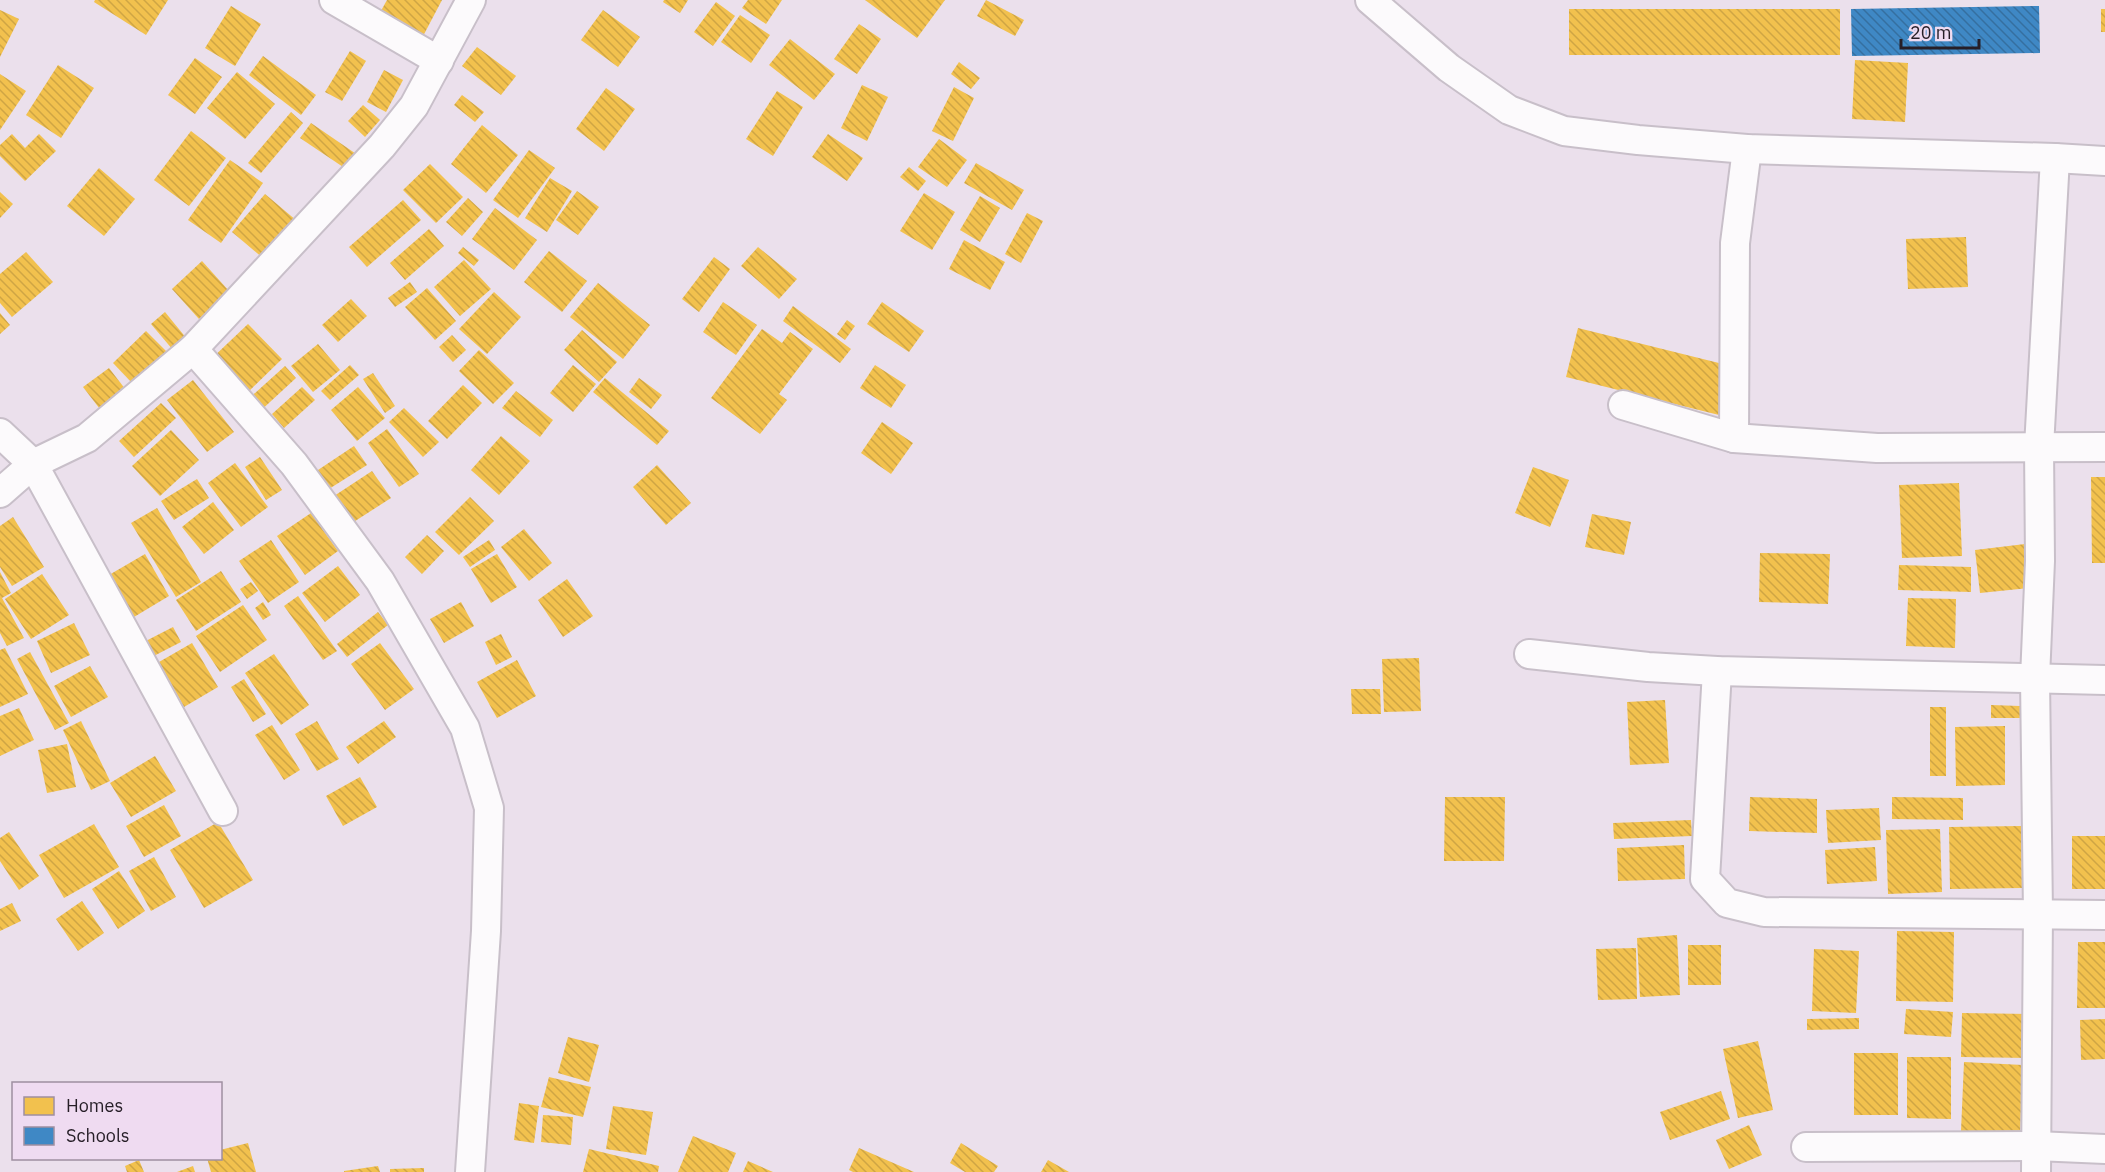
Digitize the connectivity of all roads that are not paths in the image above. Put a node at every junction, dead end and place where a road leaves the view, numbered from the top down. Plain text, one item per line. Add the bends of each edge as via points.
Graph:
1 (334, 0) edge
2 (471, 0) edge
3 (1370, 0) edge
4 (439, 61) junction
5 (1748, 149) junction
6 (2055, 158) junction
7 (2105, 161) edge
8 (193, 349) junction
9 (1623, 405) dead end
10 (0, 433) edge
11 (1734, 438) junction
12 (2039, 447) junction
13 (2105, 447) edge
14 (33, 464) junction
15 (0, 493) edge
16 (1529, 654) dead end
17 (1718, 671) junction
18 (2035, 678) junction
19 (2105, 680) edge
20 (223, 811) dead end
21 (2038, 913) junction
22 (2105, 915) edge
23 (1806, 1147) dead end
24 (2105, 1149) edge
25 (2036, 1159) edge
26 (470, 1172) edge

1 - 4 street
2 - 4 street
3 - 5 street via 1449,68 1509,110 1564,131
4 - 8 street via 414,106 382,146
5 - 6 street
5 - 11 street via 1735,243
6 - 7 street
6 - 12 street
8 - 14 street via 87,438
8 - 26 street via 294,464 380,581 465,728 489,808 486,931
9 - 11 street
10 - 14 street
11 - 12 street via 1877,448
12 - 13 street
12 - 18 street
14 - 15 street
14 - 20 street
16 - 17 street
17 - 18 street
17 - 21 street via 1705,879 1726,903 1764,912
18 - 19 street
18 - 21 street
21 - 22 street
21 - 25 street
23 - 25 street
24 - 25 street

